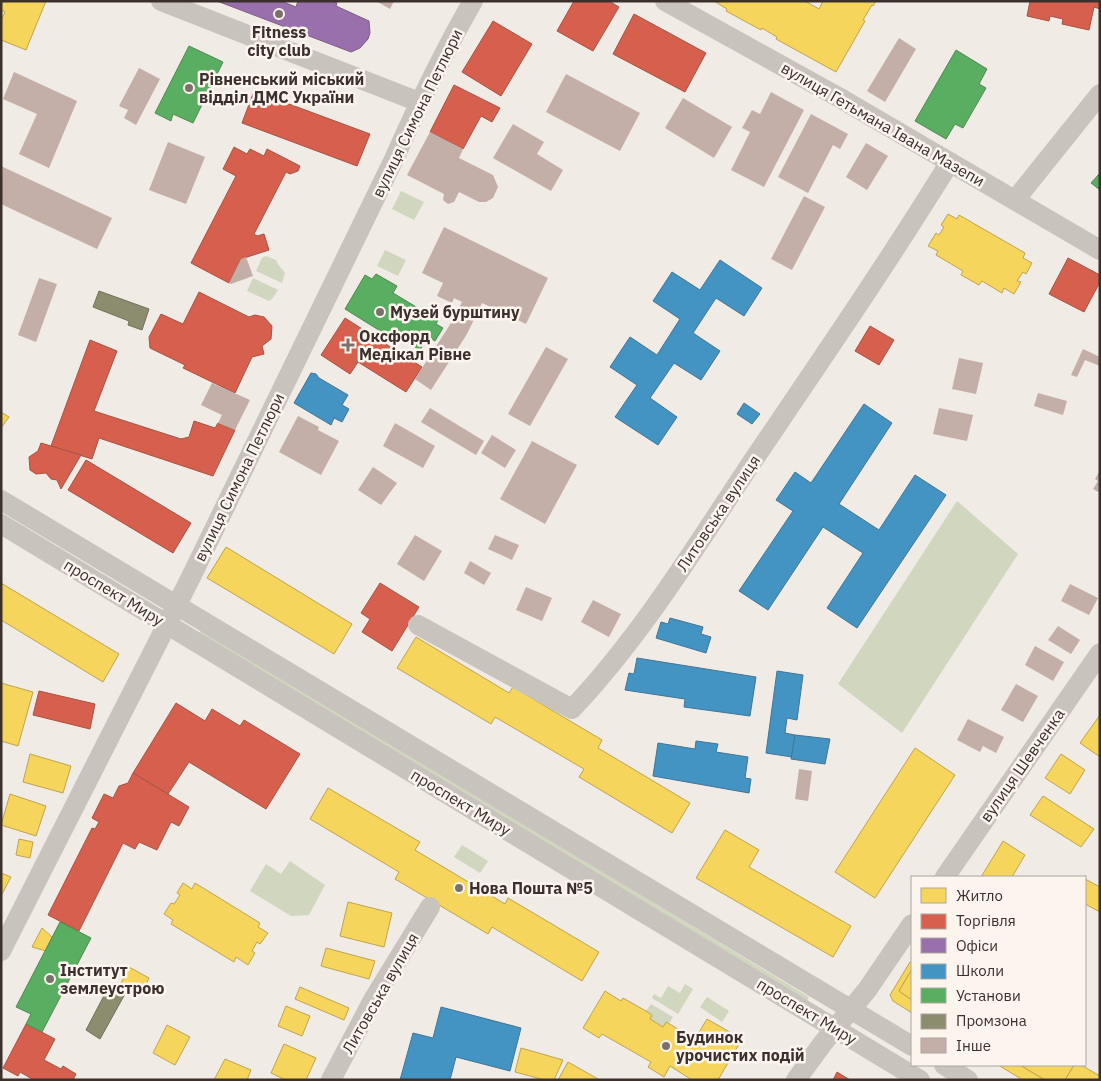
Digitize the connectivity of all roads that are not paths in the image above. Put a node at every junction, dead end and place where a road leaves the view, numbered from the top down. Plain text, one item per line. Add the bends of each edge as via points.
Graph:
1 (161, 1) edge
2 (473, 1) edge
3 (665, 1) edge
4 (1100, 94) edge
5 (419, 102) junction
6 (950, 162) junction
7 (1015, 200) junction
8 (1100, 250) edge
9 (1, 500) edge
10 (1, 524) edge
11 (176, 605) junction
12 (167, 624) junction
13 (418, 625) dead end
14 (1100, 653) edge
15 (946, 876) edge
16 (430, 907) dead end
17 (911, 925) edge
18 (1, 951) edge
19 (852, 1010) junction
20 (835, 1028) junction
21 (911, 1045) edge
22 (946, 1066) edge
23 (331, 1080) edge
24 (796, 1080) edge
25 (920, 1080) edge
26 (968, 1080) edge

1 - 5 street
2 - 5 street, вулиця Симона Петлюри
3 - 6 street, вулиця Гетьмана Івана Мазепи
4 - 7 street
5 - 11 street, вулиця Симона Петлюри via 391,166
6 - 7 street, вулиця Гетьмана Івана Мазепи
6 - 13 street, Литовська вулиця via 885,265 668,587 597,683 572,709
7 - 8 street, вулиця Гетьмана Івана Мазепи
9 - 11 street, проспект Миру
10 - 12 street, проспект Миру
11 - 12 street, вулиця Симона Петлюри
11 - 19 street, проспект Миру
12 - 18 street, вулиця Симона Петлюри
12 - 20 street, проспект Миру
14 - 15 street, вулиця Шевченка
16 - 23 street, Литовська вулиця via 373,1000
17 - 19 street
19 - 20 street
19 - 21 street, проспект Миру
20 - 24 street
20 - 25 street, проспект Миру
22 - 26 street

